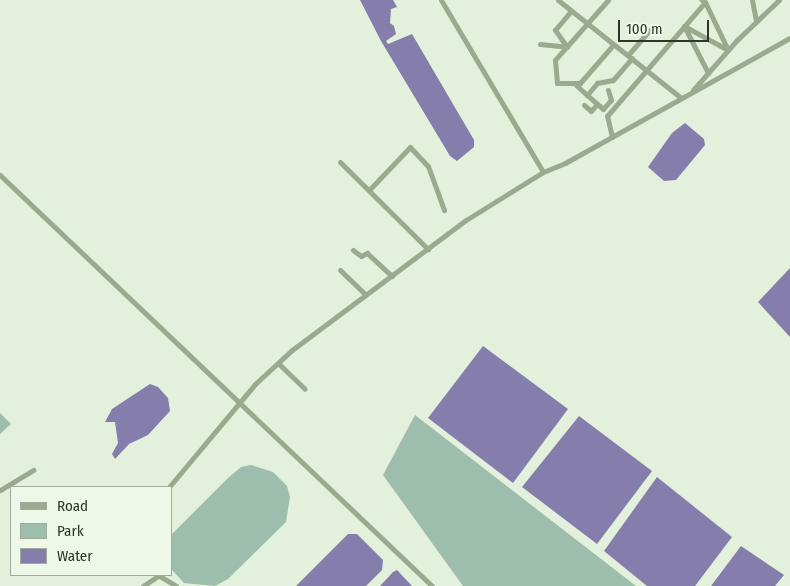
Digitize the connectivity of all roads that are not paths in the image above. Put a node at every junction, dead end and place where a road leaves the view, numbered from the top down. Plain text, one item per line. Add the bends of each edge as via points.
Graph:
1 (441, 0) edge
2 (558, 0) edge
3 (608, 0) edge
4 (752, 0) edge
5 (779, 0) edge
6 (704, 1) edge
7 (570, 12) junction
8 (756, 22) junction
9 (588, 24) junction
10 (684, 26) junction
11 (650, 30) dead end
12 (789, 41) edge
13 (540, 44) dead end
14 (613, 45) junction
15 (567, 47) junction
16 (728, 50) junction
17 (630, 56) junction
18 (646, 69) junction
19 (708, 72) junction
20 (576, 84) junction
21 (608, 90) dead end
22 (691, 92) junction
23 (587, 94) junction
24 (681, 98) junction
25 (584, 105) dead end
26 (596, 106) junction
27 (612, 137) junction
28 (340, 162) dead end
29 (543, 172) junction
30 (0, 175) edge
31 (370, 189) junction
32 (444, 210) dead end
33 (428, 249) junction
34 (353, 250) dead end
35 (340, 270) dead end
36 (392, 276) junction
37 (366, 294) junction
38 (278, 363) junction
39 (305, 389) dead end
40 (241, 402) junction
41 (33, 470) dead end
42 (170, 486) edge
43 (0, 490) edge
44 (157, 576) edge
45 (160, 576) edge
46 (144, 586) edge
47 (176, 586) edge
48 (432, 586) edge

1 - 29 street
2 - 7 street
3 - 9 street
4 - 8 street
5 - 8 street
6 - 10 street
6 - 16 street
7 - 9 street
7 - 15 street via 555,30
8 - 16 street
9 - 14 street
9 - 15 street
10 - 16 street
10 - 18 street
10 - 19 street
11 - 17 street
12 - 22 street
13 - 15 street
14 - 17 street
14 - 20 street
15 - 20 street via 555,60 557,83
16 - 19 street
17 - 18 street
17 - 23 street via 613,80 597,83
18 - 24 street
18 - 27 street via 607,116
19 - 22 street
20 - 23 street
21 - 26 street via 611,100 603,109
22 - 24 street
23 - 26 street
24 - 27 street
25 - 26 street via 590,111
27 - 29 street
28 - 31 street
29 - 33 street via 466,220
30 - 40 street
31 - 32 street via 410,147 428,166
31 - 33 street
33 - 36 street
34 - 36 street via 360,256 367,253
35 - 37 street
36 - 37 street
37 - 38 street
38 - 39 street
38 - 40 street
40 - 42 street
40 - 48 street
41 - 43 street
44 - 46 street
45 - 47 street

